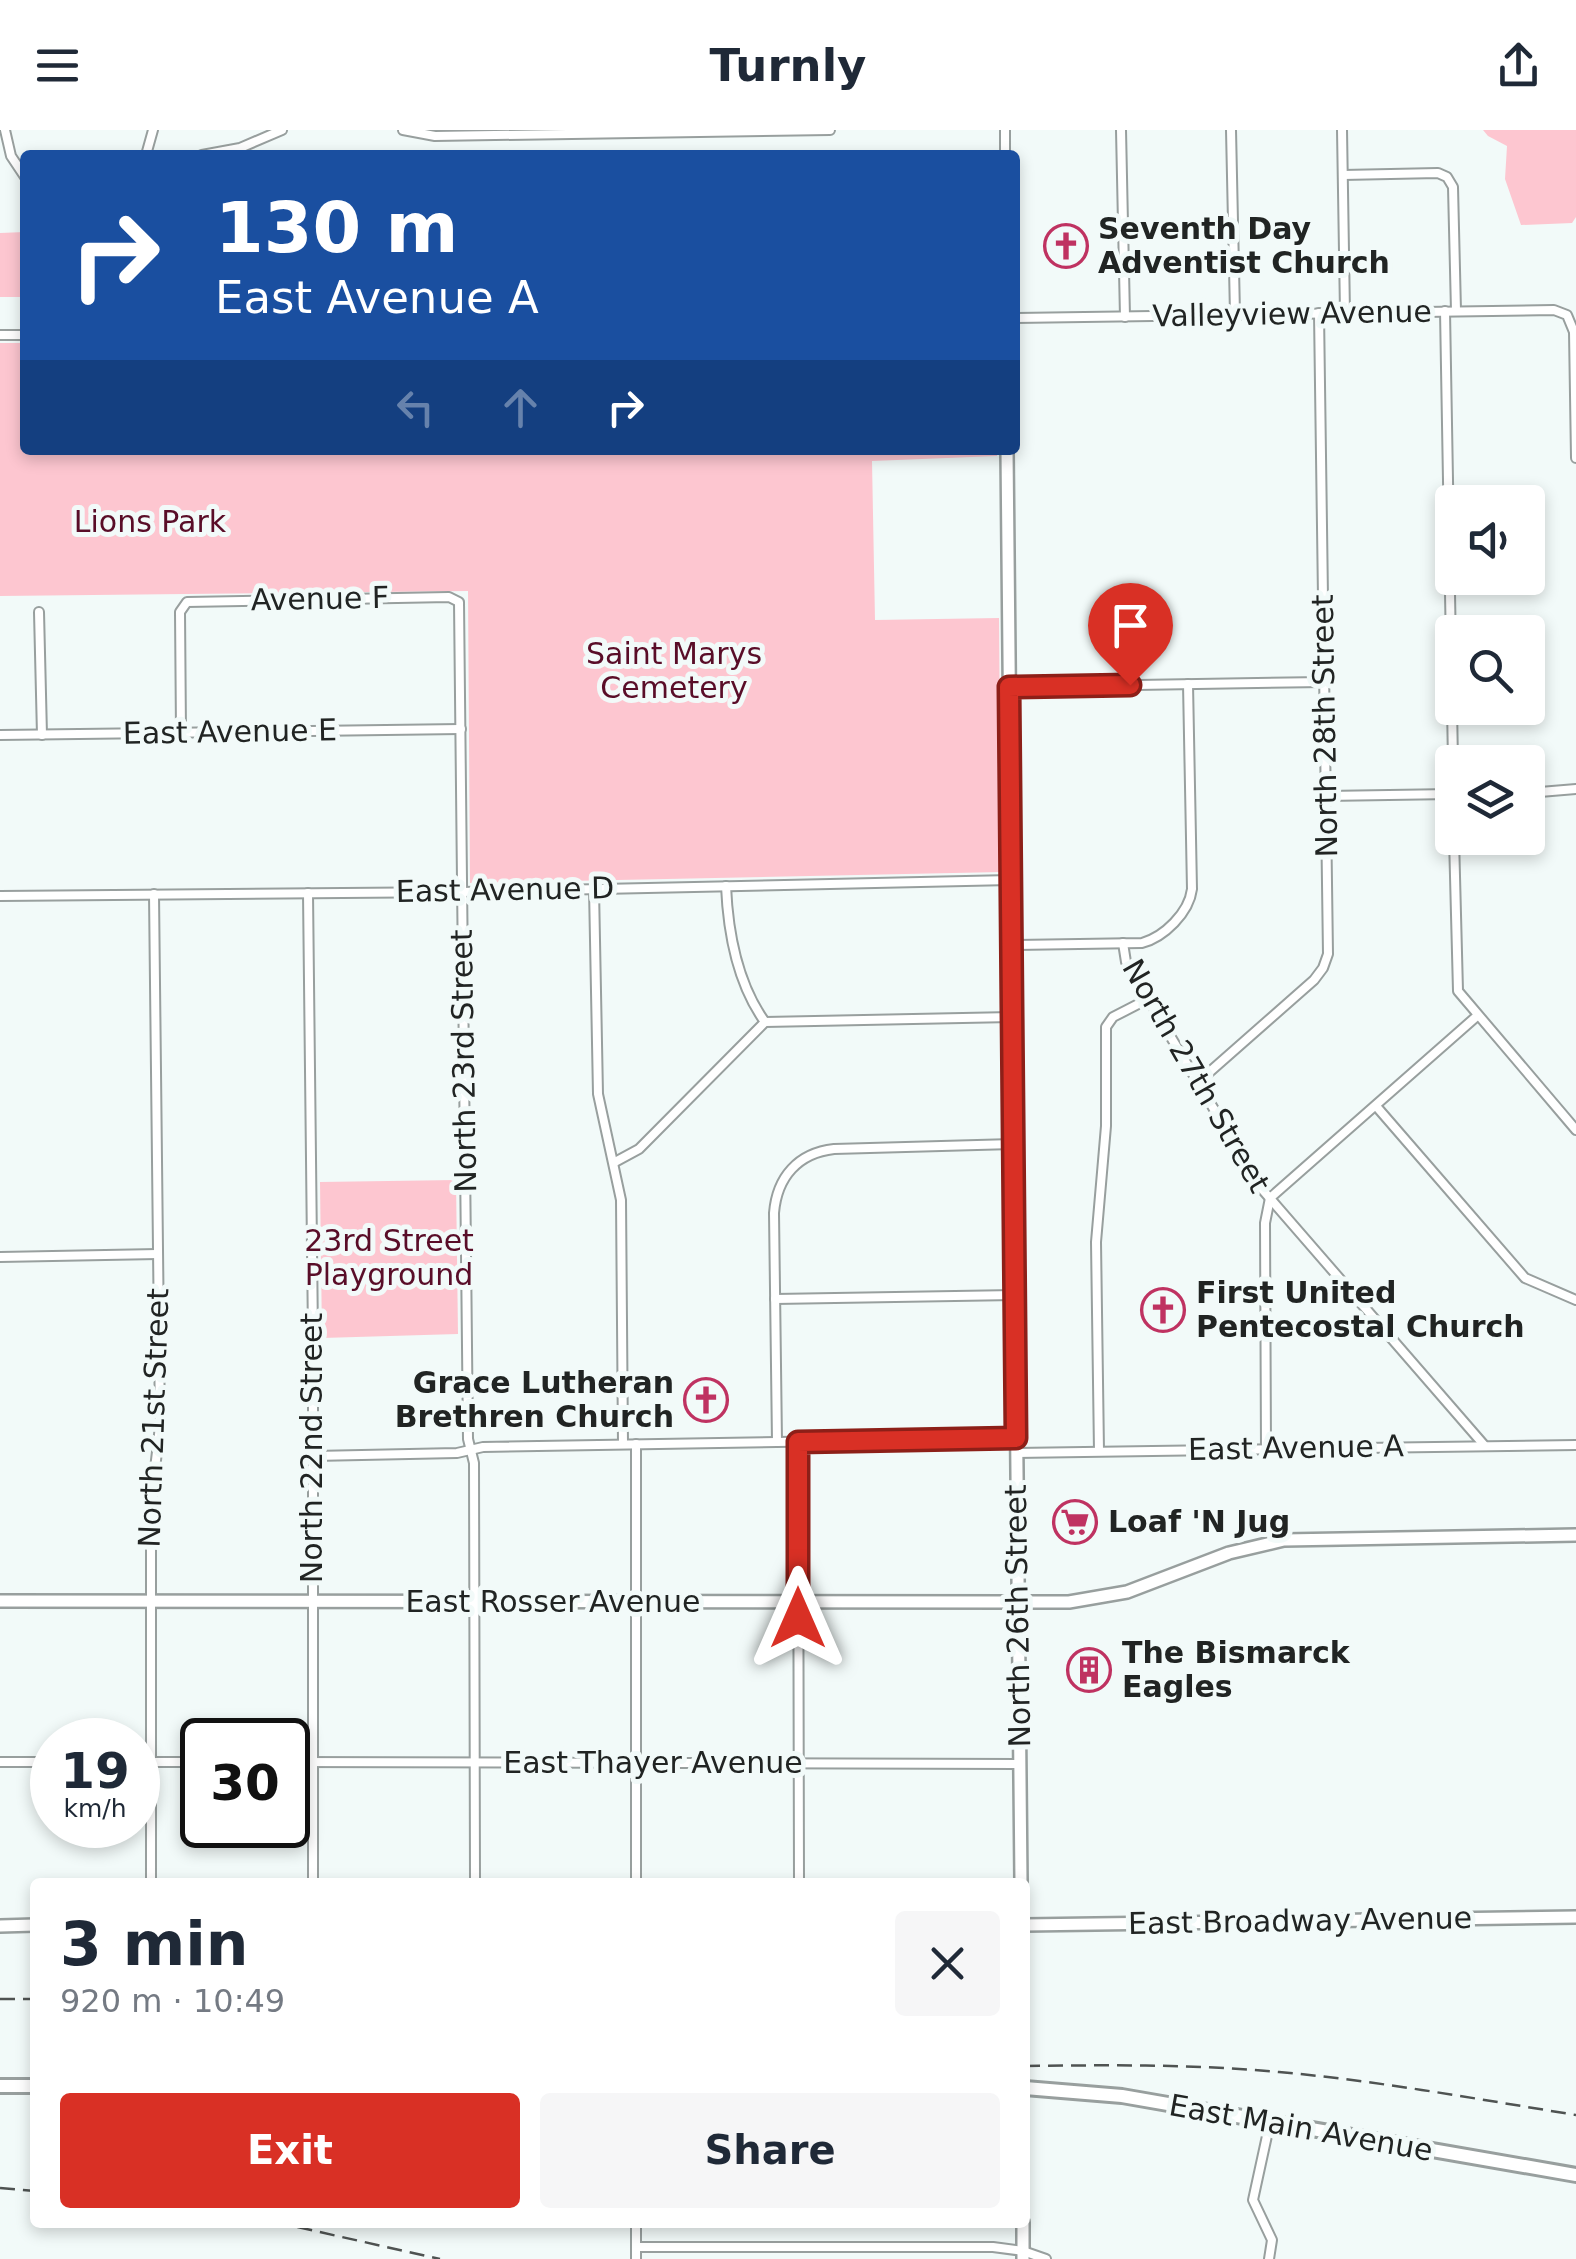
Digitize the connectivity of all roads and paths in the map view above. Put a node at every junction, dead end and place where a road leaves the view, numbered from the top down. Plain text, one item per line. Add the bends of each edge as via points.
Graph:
1 (5, 130) edge
2 (282, 130) edge
3 (403, 130) edge
4 (830, 130) edge
5 (1121, 130) edge
6 (1230, 130) edge
7 (1342, 130) edge
8 (250, 150) edge
9 (20, 169) edge
10 (1342, 175) junction
11 (1451, 311) junction
12 (1318, 313) junction
13 (1345, 313) junction
14 (1235, 314) junction
15 (1125, 317) junction
16 (1020, 318) edge
17 (1008, 455) edge
18 (1576, 458) edge
19 (457, 599) joint
20 (39, 612) dead end
21 (1324, 682) junction
22 (1188, 684) junction
23 (1009, 687) junction
24 (461, 729) junction
25 (181, 732) junction
26 (42, 734) junction
27 (0, 735) edge
28 (1453, 745) edge
29 (1576, 790) edge
30 (1545, 792) edge
31 (1435, 794) edge
32 (1326, 796) junction
33 (1454, 855) edge
34 (1011, 880) junction
35 (726, 886) junction
36 (594, 889) junction
37 (462, 892) junction
38 (308, 893) junction
39 (154, 894) junction
40 (0, 896) edge
41 (1123, 943) junction
42 (1012, 945) junction
43 (1148, 999) junction
44 (1477, 1016) junction
45 (1012, 1017) junction
46 (765, 1022) junction
47 (1197, 1082) junction
48 (1376, 1106) junction
49 (1576, 1130) edge
50 (1014, 1144) junction
51 (614, 1162) junction
52 (1270, 1198) junction
53 (158, 1254) junction
54 (0, 1257) edge
55 (1015, 1295) junction
56 (775, 1299) junction
57 (1576, 1300) edge
58 (1016, 1438) junction
59 (777, 1442) junction
60 (798, 1442) junction
61 (623, 1444) junction
62 (636, 1444) junction
63 (1484, 1445) junction
64 (1576, 1445) edge
65 (1266, 1448) junction
66 (468, 1451) junction
67 (1099, 1451) junction
68 (1016, 1452) junction
69 (314, 1456) junction
70 (1576, 1535) edge
71 (0, 1601) edge
72 (150, 1601) junction
73 (312, 1602) junction
74 (474, 1602) junction
75 (636, 1602) junction
76 (798, 1602) junction
77 (1018, 1603) junction
78 (151, 1718) edge
79 (0, 1762) edge
80 (30, 1762) edge
81 (313, 1762) junction
82 (636, 1763) junction
83 (798, 1763) junction
84 (475, 1764) junction
85 (1020, 1764) junction
86 (151, 1848) edge
87 (151, 1878) edge
88 (313, 1878) edge
89 (475, 1878) edge
90 (636, 1878) edge
91 (799, 1878) edge
92 (1021, 1878) edge
93 (1576, 1917) edge
94 (1030, 1925) edge
95 (0, 1926) edge
96 (30, 1926) edge
97 (0, 2086) edge
98 (30, 2086) edge
99 (1030, 2088) edge
100 (1270, 2122) junction
101 (1576, 2175) edge
102 (636, 2228) edge
103 (1024, 2228) edge
104 (636, 2247) junction
105 (1024, 2255) edge
106 (636, 2259) edge
107 (1046, 2259) edge
108 (1269, 2259) edge

1 - 9 street
2 - 8 street
3 - 4 street via 435,136
5 - 15 street
6 - 14 street
7 - 10 street
10 - 11 street via 1448,177
10 - 13 street
11 - 13 street, Valleyview Avenue
11 - 18 street, Valleyview Avenue via 1546,309 1567,316 1574,332
11 - 28 street
12 - 13 street, Valleyview Avenue
12 - 14 street, Valleyview Avenue
12 - 21 street, North 28th Street
14 - 15 street, Valleyview Avenue
15 - 16 street, Valleyview Avenue
17 - 23 street, North 26th Street
19 - 24 street, North 23rd Street
19 - 25 street, Avenue F via 183,604
20 - 26 street
21 - 22 street
21 - 32 street, North 28th Street
22 - 23 street
22 - 41 street via 1192,889 1188,904 1156,937
23 - 34 street, North 26th Street
24 - 25 street, East Avenue E
24 - 37 street, North 23rd Street
25 - 26 street, East Avenue E
26 - 27 street, East Avenue E
29 - 30 street
31 - 32 street
32 - 47 street, North 28th Street via 1324,968
33 - 44 street via 1456,982
34 - 35 street, East Avenue D
34 - 42 street, North 26th Street
35 - 36 street, East Avenue D
35 - 46 street via 732,944
36 - 37 street, East Avenue D
36 - 51 street via 598,1094
37 - 38 street, East Avenue D
37 - 66 street, North 23rd Street
38 - 39 street, East Avenue D
38 - 69 street, North 22nd Street
39 - 40 street, East Avenue D
39 - 53 street, North 21st Street
41 - 42 street
41 - 43 street, North 27th Street via 1126,962
42 - 45 street, North 26th Street
43 - 47 street, North 27th Street
43 - 67 street via 1107,1023 1097,1231
44 - 48 street
44 - 49 street
45 - 46 street
45 - 50 street, North 26th Street
46 - 51 street via 640,1149
47 - 52 street, North 27th Street
48 - 52 street
48 - 57 street via 1525,1278
50 - 55 street, North 26th Street
50 - 56 street via 812,1154 787,1174 775,1204
51 - 61 street
52 - 63 street
52 - 65 street, North 27th Street via 1264,1223
53 - 54 street
53 - 72 street, North 21st Street via 160,1426
55 - 56 street
55 - 58 street, North 26th Street
56 - 59 street
58 - 60 street
58 - 68 street, North 26th Street
59 - 60 street
59 - 62 street
60 - 76 street
61 - 62 street
61 - 66 street
62 - 75 street
63 - 64 street, East Avenue A
63 - 65 street, East Avenue A
65 - 67 street, East Avenue A
66 - 69 street
66 - 74 street, North 23rd Street via 474,1464
67 - 68 street, East Avenue A
68 - 77 street, North 26th Street
69 - 73 street, North 22nd Street
70 - 77 street, East Rosser Avenue via 1284,1540 1242,1548 1111,1596
71 - 72 street, East Rosser Avenue
72 - 73 street, East Rosser Avenue
72 - 78 street, North 21st Street
73 - 74 street, East Rosser Avenue
73 - 81 street, North 22nd Street
74 - 75 street, East Rosser Avenue
74 - 84 street, North 23rd Street
75 - 76 street, East Rosser Avenue
75 - 82 street
76 - 77 street, East Rosser Avenue
76 - 83 street
77 - 85 street, North 26th Street
79 - 80 street
81 - 84 street, East Thayer Avenue
81 - 88 street, North 22nd Street
82 - 83 street, East Thayer Avenue
82 - 84 street, East Thayer Avenue
82 - 90 street
83 - 85 street, East Thayer Avenue
83 - 91 street
84 - 89 street, North 23rd Street
85 - 92 street, North 26th Street
86 - 87 street, North 21st Street
93 - 94 street, East Broadway Avenue
95 - 96 street
97 - 98 main road
99 - 100 main road, East Main Avenue via 1122,2096
100 - 101 main road, East Main Avenue
100 - 108 street via 1253,2200 1272,2240
102 - 104 street
103 - 105 street
104 - 105 street via 993,2247
104 - 106 street
105 - 107 street

